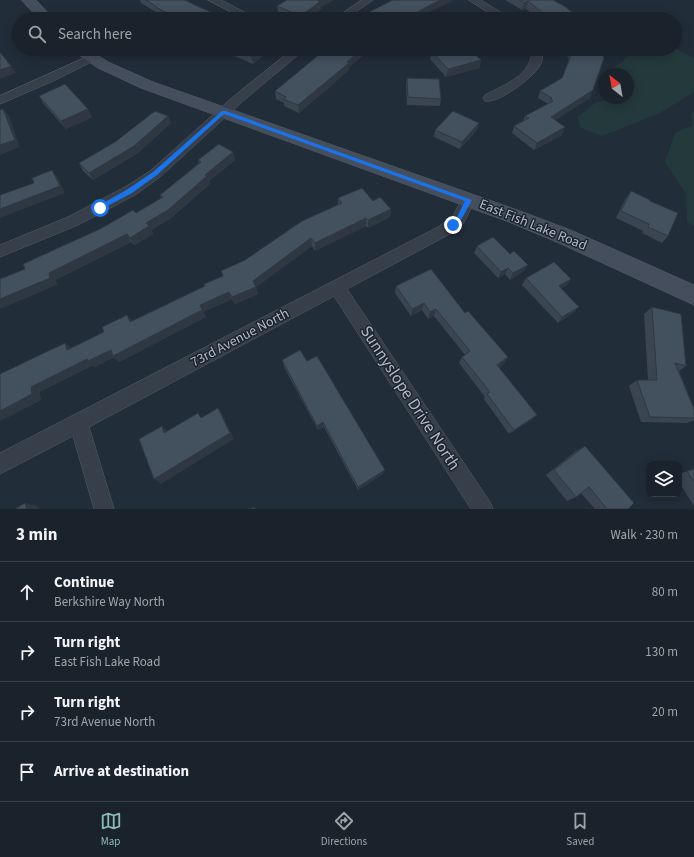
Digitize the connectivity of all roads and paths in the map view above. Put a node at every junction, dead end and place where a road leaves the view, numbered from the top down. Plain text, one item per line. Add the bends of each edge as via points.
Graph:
1 (29, 0) edge
2 (213, 0) edge
3 (368, 0) edge
4 (474, 0) edge
5 (40, 12) edge
6 (238, 12) edge
7 (350, 12) edge
8 (494, 12) edge
9 (81, 56) edge
10 (88, 56) edge
11 (292, 56) edge
12 (537, 56) edge
13 (489, 98) dead end
14 (0, 100) edge
15 (224, 112) junction
16 (469, 200) junction
17 (0, 251) edge
18 (337, 287) junction
19 (694, 295) edge
20 (79, 423) junction
21 (0, 464) edge
22 (104, 509) edge
23 (483, 509) edge

1 - 5 street
2 - 6 street
3 - 7 street
4 - 8 street
9 - 14 street via 47,80
10 - 15 street, East Fish Lake Road via 122,75
11 - 15 street
12 - 13 street via 532,70
15 - 16 street, East Fish Lake Road
15 - 17 street via 155,174 130,191 73,221
16 - 18 street, 73rd Avenue North via 453,225
16 - 19 street, East Fish Lake Road via 566,237
18 - 20 street, 73rd Avenue North
18 - 23 street, Sunnyslope Drive North
20 - 21 street, 73rd Avenue North
20 - 22 street

